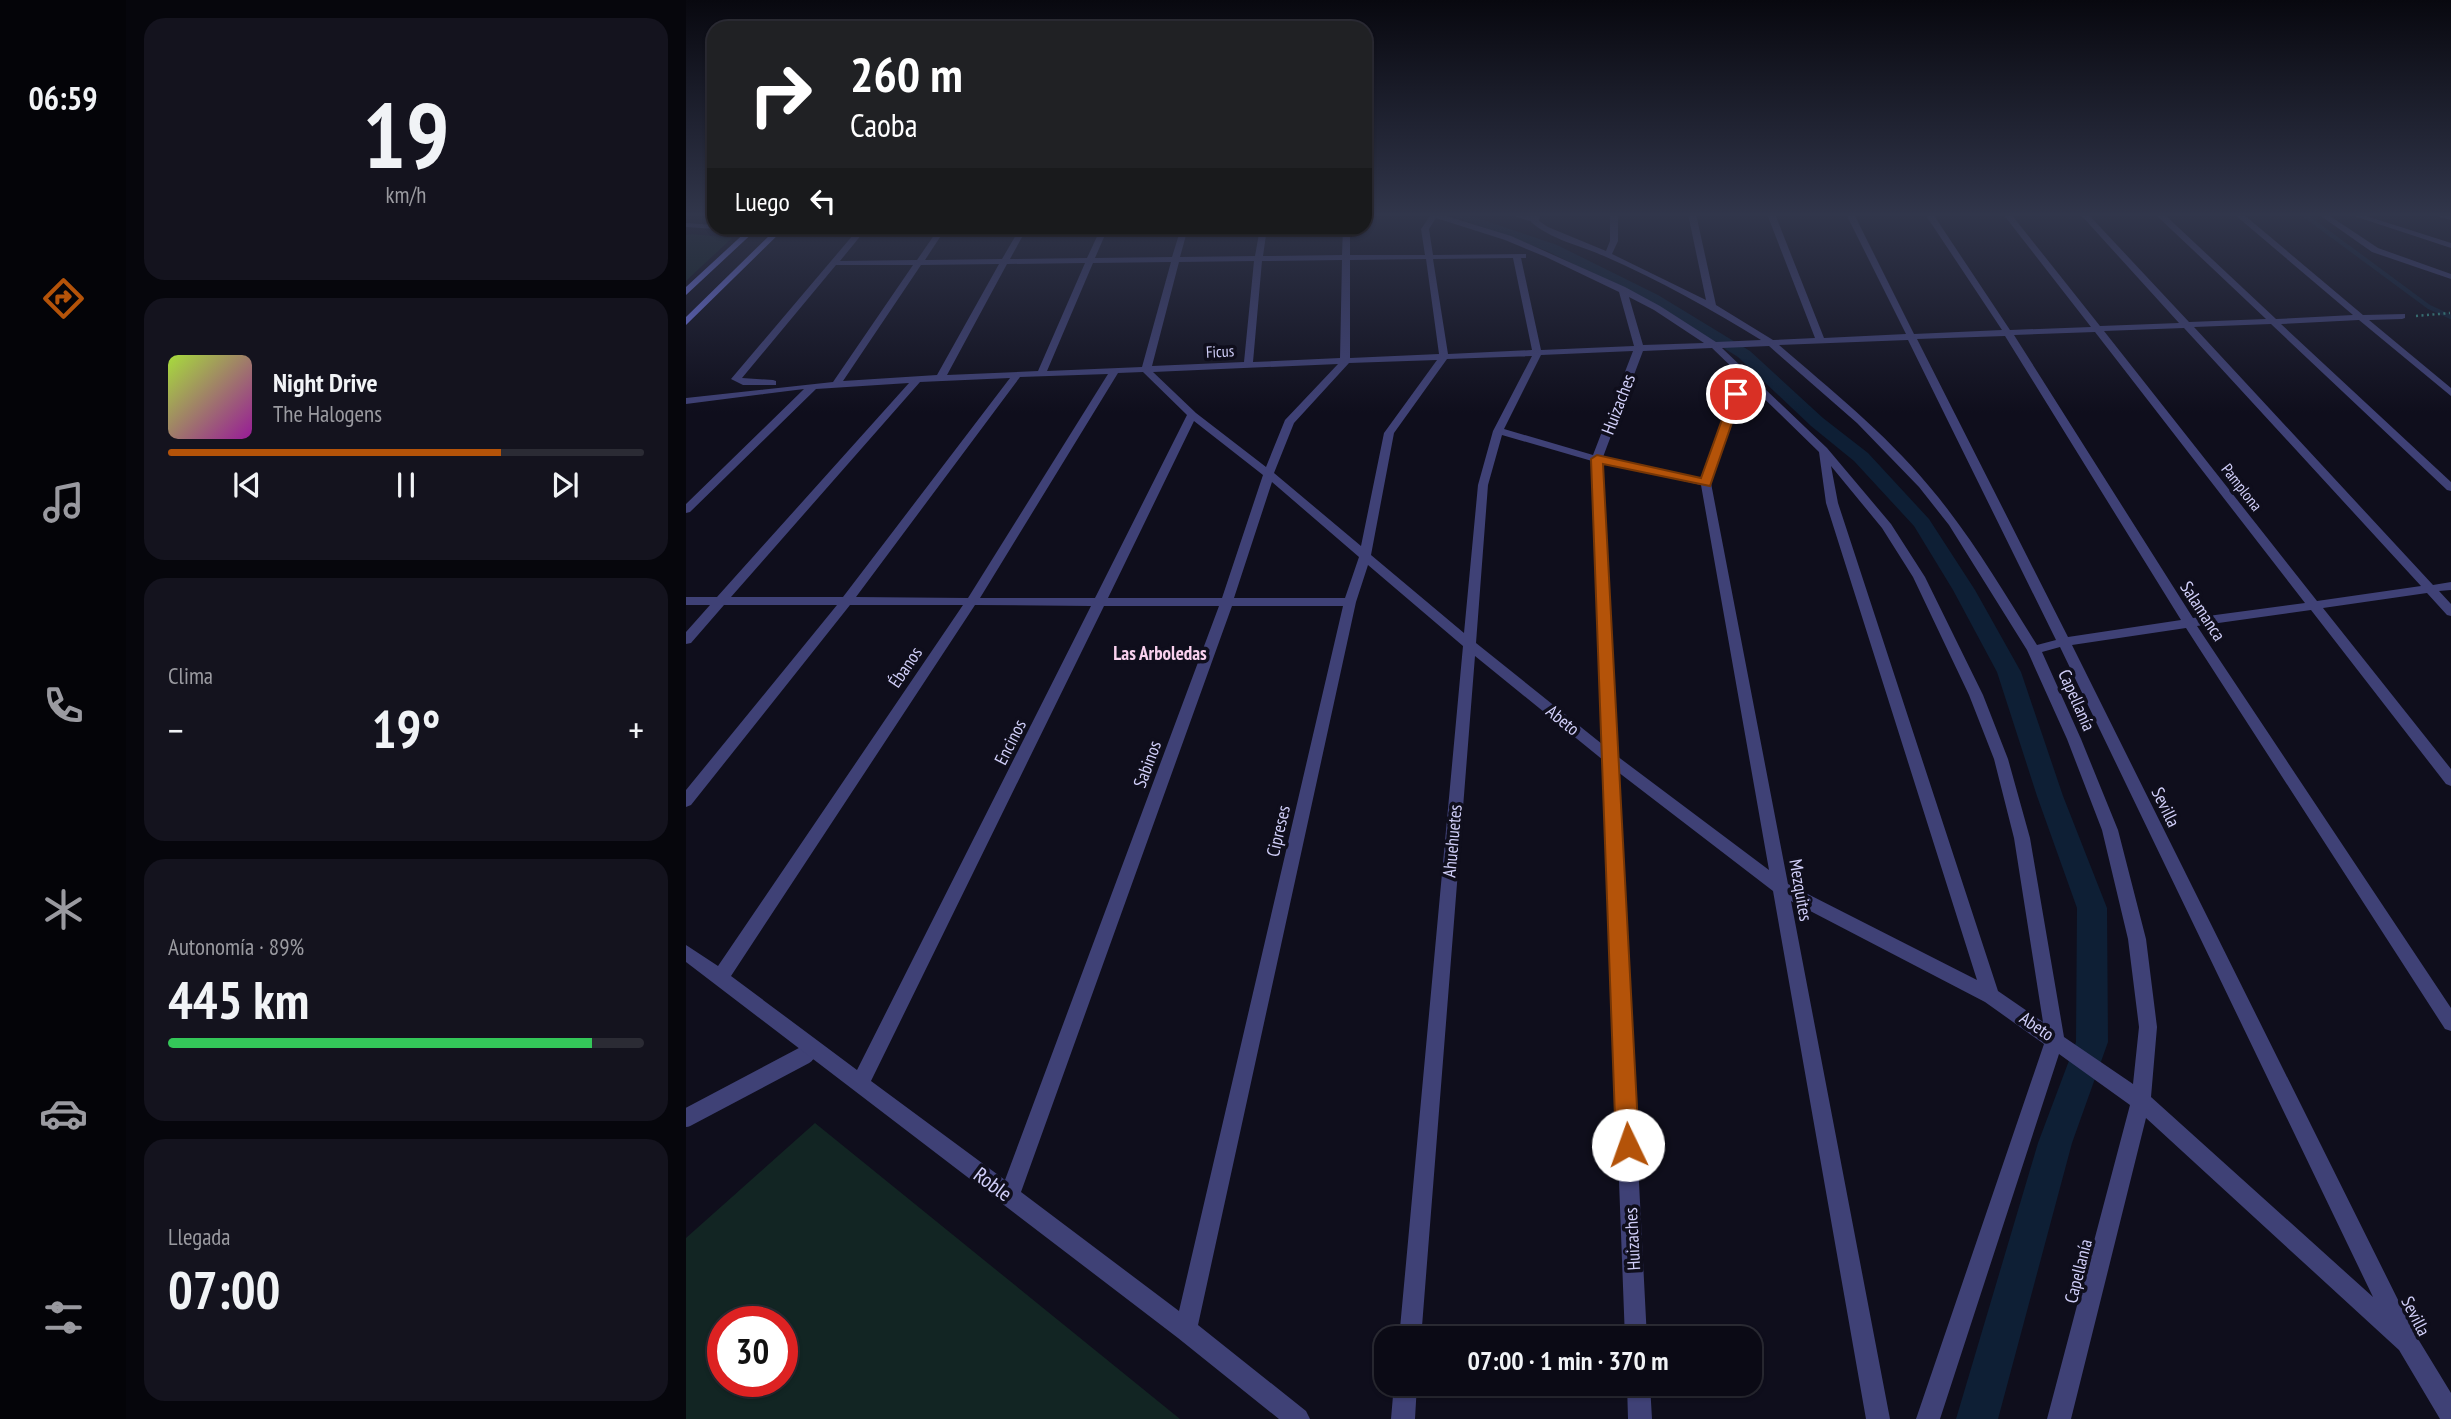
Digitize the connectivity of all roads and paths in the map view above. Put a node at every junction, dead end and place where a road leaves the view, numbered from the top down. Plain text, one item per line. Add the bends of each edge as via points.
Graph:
1 (728, 280) edge
2 (819, 280) edge
3 (906, 280) edge
4 (995, 280) edge
5 (1081, 280) edge
6 (1171, 280) edge
7 (1256, 280) edge
8 (1345, 280) edge
9 (1433, 280) edge
10 (1521, 280) edge
11 (1603, 280) edge
12 (1659, 280) edge
13 (1706, 280) edge
14 (1797, 280) edge
15 (1883, 280) edge
16 (1973, 280) edge
17 (2059, 280) edge
18 (2145, 280) edge
19 (2228, 280) edge
20 (2315, 280) edge
21 (1622, 289) junction
22 (1712, 306) junction
23 (2450, 313) edge
24 (2402, 316) joint
25 (2359, 318) junction
26 (2270, 321) junction
27 (686, 322) edge
28 (2186, 325) junction
29 (2098, 330) junction
30 (2008, 334) junction
31 (1912, 337) junction
32 (1821, 341) junction
33 (1763, 343) junction
34 (1719, 346) junction
35 (1639, 349) junction
36 (1537, 354) junction
37 (1444, 356) junction
38 (1345, 362) junction
39 (1248, 366) junction
40 (1146, 370) junction
41 (1114, 372) junction
42 (1744, 372) junction
43 (1041, 374) junction
44 (1017, 375) junction
45 (940, 378) junction
46 (918, 379) junction
47 (836, 385) junction
48 (797, 387) junction
49 (814, 387) junction
50 (2451, 393) edge
51 (686, 401) edge
52 (1192, 415) junction
53 (1498, 431) junction
54 (1823, 450) junction
55 (1597, 459) junction
56 (1270, 475) junction
57 (1706, 483) junction
58 (2451, 488) edge
59 (686, 510) edge
60 (1365, 556) junction
61 (2451, 586) edge
62 (2429, 588) junction
63 (1102, 600) junction
64 (686, 601) edge
65 (847, 601) junction
66 (972, 601) junction
67 (1227, 601) junction
68 (721, 602) junction
69 (1350, 602) junction
70 (2315, 606) junction
71 (2451, 612) edge
72 (2189, 622) junction
73 (686, 640) edge
74 (2064, 642) junction
75 (1469, 644) junction
76 (2034, 650) junction
77 (1610, 758) junction
78 (2451, 780) edge
79 (686, 801) edge
80 (1781, 888) junction
81 (686, 952) edge
82 (720, 978) junction
83 (1991, 996) junction
84 (2451, 1023) edge
85 (2055, 1038) junction
86 (815, 1051) junction
87 (860, 1084) junction
88 (2141, 1101) junction
89 (686, 1118) edge
90 (1009, 1196) junction
91 (1411, 1326) edge
92 (1635, 1326) edge
93 (1186, 1330) junction
94 (2407, 1342) junction
95 (1405, 1396) edge
96 (1639, 1396) edge
97 (2451, 1415) edge
98 (1298, 1419) edge
99 (1403, 1419) edge
100 (1640, 1419) edge
101 (1878, 1419) edge
102 (1928, 1419) edge
103 (2059, 1419) edge

1 - 27 street
2 - 48 street via 736,379
3 - 47 street
4 - 45 street
5 - 43 street
6 - 40 street
7 - 39 street
8 - 38 street
9 - 37 street
10 - 36 street
11 - 21 street
12 - 22 street, Capellanía
13 - 22 street
14 - 32 street
15 - 31 street, Sevilla
16 - 30 street, Salamanca
17 - 29 street, Pamplona
18 - 28 street
19 - 26 street
20 - 25 street
21 - 34 street
21 - 35 street
22 - 33 street, Capellanía
23 - 24 path
24 - 25 street, Ficus
25 - 26 street, Ficus
25 - 50 street
26 - 28 street, Ficus
26 - 58 street
28 - 29 street, Ficus
28 - 62 street
29 - 30 street, Ficus
29 - 70 street, Pamplona
30 - 31 street, Ficus
30 - 72 street, Salamanca
31 - 32 street, Ficus
31 - 74 street, Sevilla
32 - 33 street, Ficus
33 - 34 street, Ficus
33 - 76 street, Capellanía via 1861,421 1923,485 1954,524
34 - 35 street, Ficus
34 - 42 street
35 - 36 street, Ficus
35 - 55 street, Huizaches
36 - 37 street, Ficus
36 - 53 street, Ahuehuetes
37 - 38 street, Ficus
37 - 60 street, Cipreses via 1389,433
38 - 39 street, Ficus
38 - 56 street, Sabinos via 1289,422
39 - 40 street, Ficus
40 - 41 street, Ficus
40 - 52 street, Abeto
41 - 43 street, Ficus
41 - 66 street, Ébanos
42 - 54 street
42 - 57 street, Mezquites
43 - 44 street, Ficus
44 - 45 street, Ficus
44 - 65 street
45 - 46 street, Ficus
46 - 47 street, Ficus
46 - 68 street
47 - 49 street, Ficus
48 - 49 street, Ficus
48 - 51 street, Ficus
49 - 59 street
52 - 56 street, Abeto
52 - 63 street, Encinos
53 - 55 street
53 - 75 street, Ahuehuetes via 1483,485
54 - 83 street via 1832,503
54 - 85 street via 1893,536 1919,577 1976,695 2001,759 2022,838
55 - 57 street
55 - 77 street, Huizaches
56 - 60 street, Abeto
56 - 67 street, Sabinos
57 - 80 street, Mezquites
60 - 69 street, Cipreses
60 - 75 street, Abeto
61 - 62 street
62 - 70 street
62 - 71 street
63 - 66 street
63 - 67 street
63 - 87 street, Encinos
64 - 68 street
65 - 66 street
65 - 68 street
65 - 79 street
66 - 82 street, Ébanos
67 - 69 street
67 - 90 street, Sabinos
68 - 73 street
69 - 93 street, Cipreses
70 - 72 street
70 - 78 street, Pamplona
72 - 74 street
72 - 84 street, Salamanca
74 - 76 street
74 - 94 street, Sevilla
75 - 77 street, Abeto
75 - 91 street, Ahuehuetes
76 - 88 street, Capellanía via 2110,830 2137,939 2148,1027
77 - 80 street, Abeto
77 - 92 street, Huizaches
80 - 83 street, Abeto
80 - 101 street, Mezquites
81 - 82 street, Roble
82 - 86 street, Roble
83 - 85 street, Abeto
85 - 88 street, Abeto
85 - 102 street
86 - 87 street, Roble
86 - 89 lane
87 - 90 street, Roble
88 - 94 street
88 - 103 street, Capellanía
90 - 93 street, Roble
93 - 98 street, Roble
94 - 97 street, Sevilla
95 - 99 street
96 - 100 street

